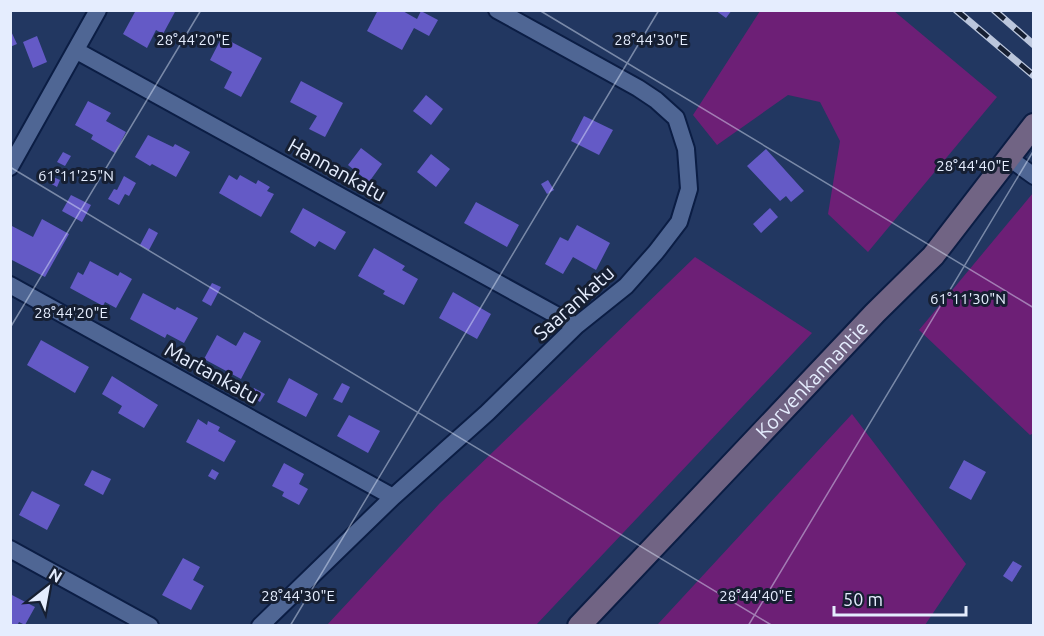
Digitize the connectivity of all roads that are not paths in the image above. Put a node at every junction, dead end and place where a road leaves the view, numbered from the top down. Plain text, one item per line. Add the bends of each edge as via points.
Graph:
1 (98, 10) edge
2 (497, 10) edge
3 (77, 51) junction
4 (1034, 125) edge
5 (1009, 158) junction
6 (10, 167) edge
7 (1034, 176) edge
8 (10, 285) edge
9 (576, 326) junction
10 (393, 497) junction
11 (10, 549) edge
12 (150, 626) edge
13 (260, 626) edge
14 (579, 626) edge

1 - 3 street
2 - 9 street, Saarankatu via 656,100 676,118 686,149 689,189 679,222 626,286
3 - 6 street
3 - 9 street, Hannankatu
4 - 5 main road, Korvenkannantie
5 - 7 street
5 - 14 main road, Korvenkannantie via 933,256
8 - 10 street, Martankatu
9 - 10 street, Saarankatu
10 - 13 street, Saarankatu
11 - 12 street

